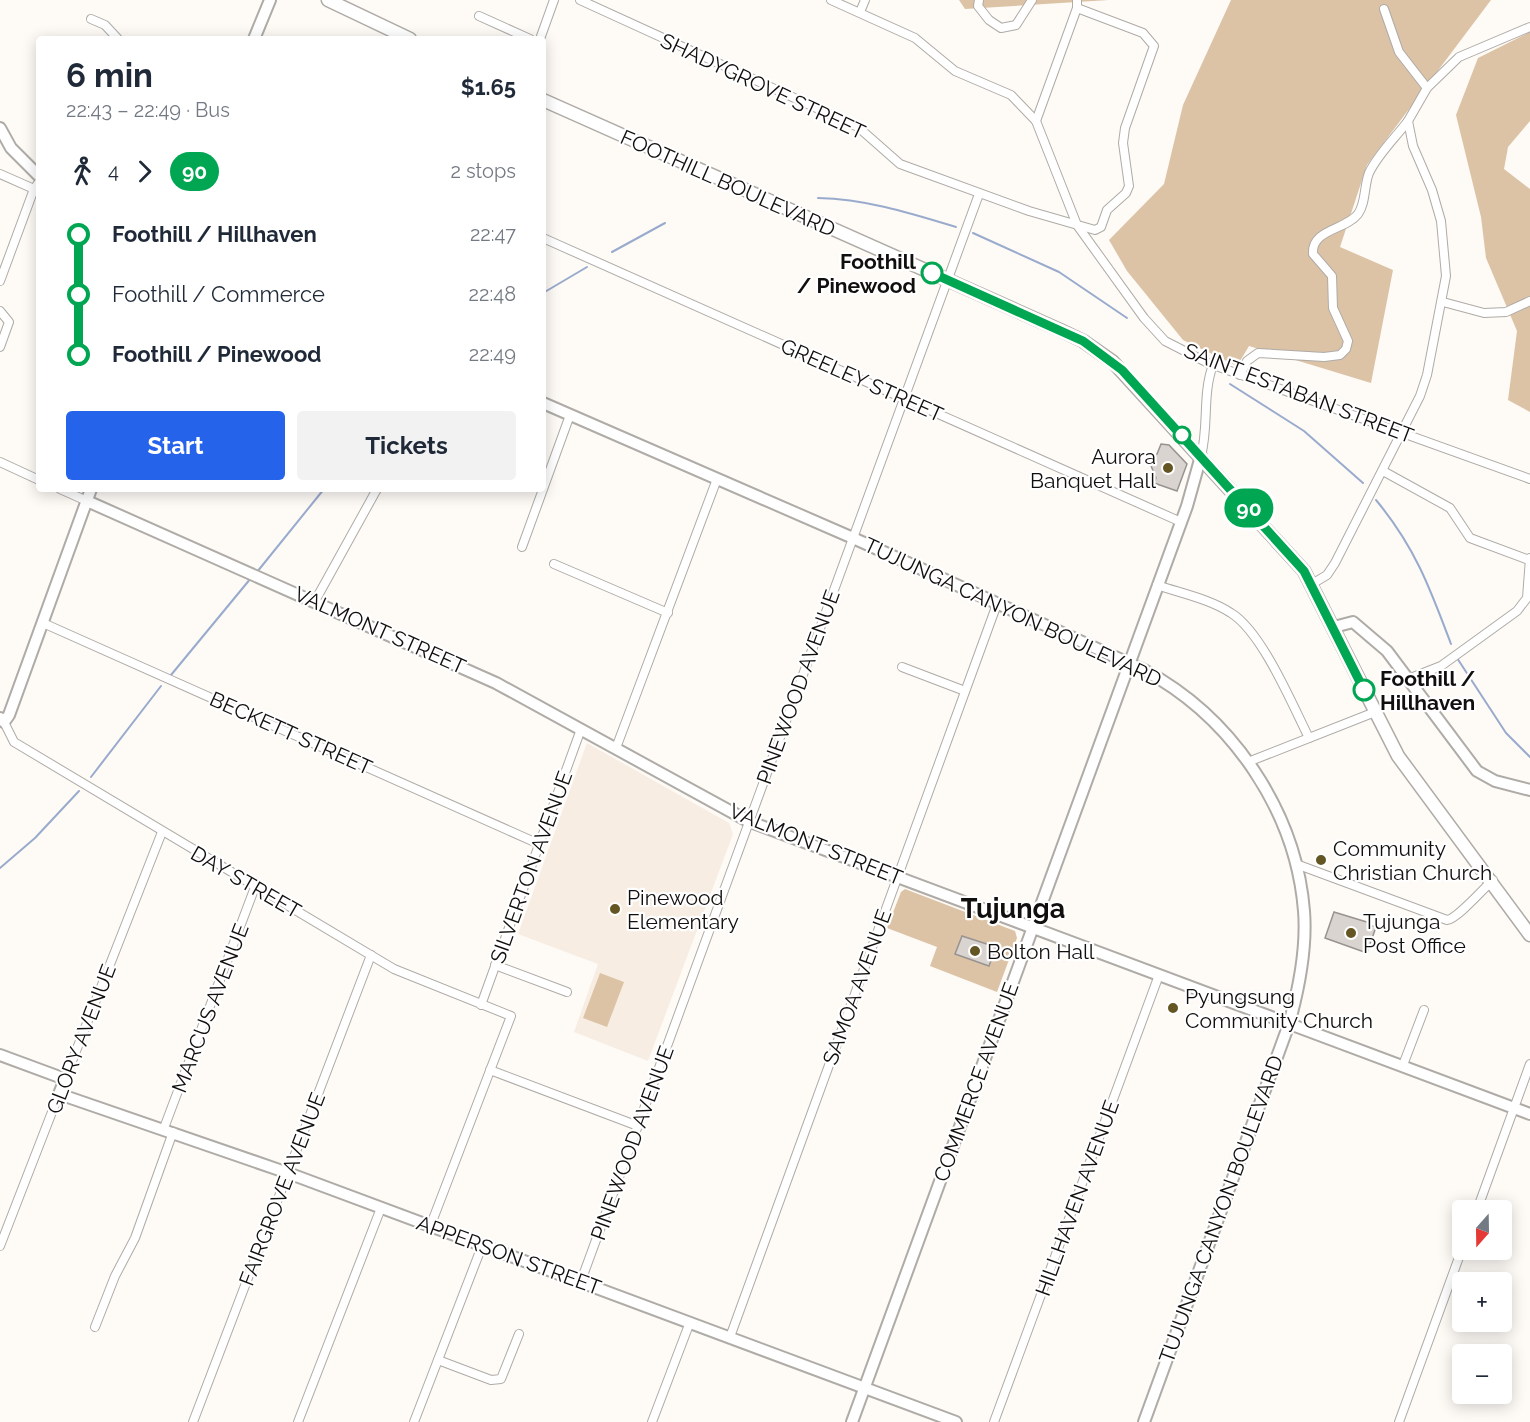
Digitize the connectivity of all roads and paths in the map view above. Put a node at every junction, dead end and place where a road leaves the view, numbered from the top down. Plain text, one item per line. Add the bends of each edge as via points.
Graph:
1 (270, 0) edge
2 (328, 0) edge
3 (554, 0) edge
4 (580, 0) edge
5 (831, 0) edge
6 (865, 0) edge
7 (979, 0) edge
8 (1032, 0) edge
9 (1077, 4) edge
10 (1384, 9) dead end
11 (860, 12) junction
12 (479, 16) dead end
13 (91, 19) dead end
14 (1530, 27) edge
15 (115, 36) edge
16 (255, 36) edge
17 (404, 36) edge
18 (523, 36) edge
19 (541, 36) edge
20 (1427, 88) junction
21 (546, 101) edge
22 (1036, 121) junction
23 (1408, 121) junction
24 (0, 128) edge
25 (36, 173) edge
26 (0, 174) edge
27 (36, 186) edge
28 (34, 189) junction
29 (979, 194) junction
30 (1077, 225) junction
31 (546, 239) edge
32 (948, 280) junction
33 (0, 281) edge
34 (1530, 301) edge
35 (1443, 302) junction
36 (0, 311) edge
37 (0, 347) edge
38 (1213, 365) junction
39 (1240, 375) junction
40 (906, 400) junction
41 (546, 404) edge
42 (570, 415) junction
43 (1401, 433) junction
44 (1201, 456) junction
45 (0, 462) edge
46 (1383, 471) junction
47 (36, 479) edge
48 (717, 479) junction
49 (1530, 479) edge
50 (546, 481) edge
51 (67, 492) edge
52 (90, 492) edge
53 (375, 492) edge
54 (542, 492) edge
55 (87, 501) junction
56 (1181, 522) junction
57 (853, 538) junction
58 (522, 547) dead end
59 (1530, 559) edge
60 (554, 564) dead end
61 (1312, 584) junction
62 (1157, 585) junction
63 (315, 601) junction
64 (997, 604) junction
65 (668, 613) junction
66 (43, 623) junction
67 (1334, 627) junction
68 (1129, 664) junction
69 (902, 667) dead end
70 (1408, 679) junction
71 (965, 691) junction
72 (1375, 712) junction
73 (2, 720) edge
74 (581, 729) junction
75 (1309, 738) junction
76 (616, 748) junction
77 (1248, 762) junction
78 (1530, 790) edge
79 (748, 821) junction
80 (162, 832) junction
81 (539, 844) junction
82 (1296, 864) junction
83 (898, 877) junction
84 (1492, 880) junction
85 (255, 887) junction
86 (1032, 928) junction
87 (1530, 935) edge
88 (371, 955) junction
89 (495, 965) junction
90 (1159, 975) junction
91 (567, 992) dead end
92 (481, 1005) junction
93 (1424, 1010) dead end
94 (1289, 1024) junction
95 (0, 1055) edge
96 (1530, 1064) edge
97 (1403, 1065) junction
98 (490, 1070) junction
99 (65, 1079) junction
100 (59, 1094) junction
101 (1514, 1108) junction
102 (1530, 1113) edge
103 (638, 1126) junction
104 (168, 1130) junction
105 (288, 1173) junction
106 (1480, 1200) edge
107 (381, 1208) junction
108 (430, 1227) junction
109 (0, 1246) edge
110 (482, 1246) junction
111 (1458, 1260) edge
112 (581, 1281) junction
113 (690, 1322) junction
114 (95, 1327) dead end
115 (519, 1334) dead end
116 (730, 1337) junction
117 (438, 1360) junction
118 (865, 1388) junction
119 (193, 1422) edge
120 (298, 1422) edge
121 (414, 1422) edge
122 (652, 1422) edge
123 (852, 1422) edge
124 (956, 1422) edge
125 (994, 1422) edge
126 (1144, 1422) edge
127 (1399, 1422) edge

1 - 16 street
2 - 17 main road
3 - 19 street
4 - 29 street, SHADYGROVE STREET via 858,127 900,164
5 - 11 street, SAINT ESTABAN STREET
6 - 11 street
7 - 8 street via 978,6 988,20 1001,28 1016,25
9 - 22 street
9 - 30 street via 1143,33 1154,46 1125,128 1123,143 1130,186 1107,210 1101,227 1095,230
10 - 20 street via 1399,52
11 - 22 street, SAINT ESTABAN STREET via 915,38 955,71 1005,91
12 - 18 street
13 - 15 street via 105,25
14 - 20 street via 1460,57
20 - 23 street
21 - 32 main road, FOOTHILL BOULEVARD
22 - 30 street, SAINT ESTABAN STREET
23 - 35 street via 1413,146 1441,221 1446,276
23 - 39 street via 1370,173 1357,215 1318,238 1313,248 1316,258 1332,276 1333,308 1348,341 1346,349 1340,355 1314,357 1258,353 1247,361
24 - 25 street via 11,148
26 - 28 street
27 - 28 street
28 - 33 street
29 - 30 street, SHADYGROVE STREET
29 - 32 street, PINEWOOD AVENUE
30 - 38 street, SAINT ESTABAN STREET via 1165,341
31 - 40 street, GREELEY STREET
32 - 40 street, PINEWOOD AVENUE
32 - 44 main road, FOOTHILL BOULEVARD via 1068,334 1102,354 1122,370
34 - 35 street via 1506,312 1484,313
35 - 43 street via 1427,375
36 - 37 street via 9,322
38 - 39 street, SAINT ESTABAN STREET
38 - 44 street, COMMERCE AVENUE
39 - 43 street, SAINT ESTABAN STREET
40 - 56 street, GREELEY STREET
40 - 57 street, PINEWOOD AVENUE
41 - 42 street, TUJUNGA CANYON BOULEVARD
42 - 48 street, TUJUNGA CANYON BOULEVARD
42 - 50 street
43 - 46 street
43 - 49 street, SAINT ESTABAN STREET
44 - 56 street, COMMERCE AVENUE
44 - 61 main road, FOOTHILL BOULEVARD
45 - 47 street
46 - 59 street via 1450,508 1470,538
46 - 61 street via 1335,563 1327,575
48 - 57 street, TUJUNGA CANYON BOULEVARD
48 - 65 street
51 - 55 street, VALMONT STREET
52 - 55 street
53 - 63 street
54 - 58 street
55 - 63 street, VALMONT STREET
55 - 66 street
56 - 62 street, COMMERCE AVENUE
57 - 64 street, TUJUNGA CANYON BOULEVARD
57 - 79 street, PINEWOOD AVENUE
59 - 70 street via 1527,598 1517,611 1441,666
60 - 65 street
61 - 67 main road, FOOTHILL BOULEVARD
62 - 68 street, COMMERCE AVENUE
62 - 75 street via 1222,608 1238,618 1276,672
63 - 74 street, VALMONT STREET via 496,683
64 - 68 street, TUJUNGA CANYON BOULEVARD
64 - 71 street, SAMOA AVENUE
65 - 76 street
66 - 73 street via 9,715
66 - 81 street, BECKETT STREET
67 - 70 street via 1355,622 1387,651
67 - 72 main road, FOOTHILL BOULEVARD
68 - 77 street, TUJUNGA CANYON BOULEVARD via 1189,699
68 - 86 street, COMMERCE AVENUE
69 - 71 street
70 - 78 street via 1477,771 1495,781
71 - 83 street, SAMOA AVENUE
72 - 75 street
72 - 84 main road, FOOTHILL BOULEVARD via 1420,789
73 - 80 street, DAY STREET via 14,742
74 - 76 street, VALMONT STREET
74 - 81 street, SILVERTON AVENUE
75 - 77 street
76 - 79 street, VALMONT STREET
77 - 82 street, TUJUNGA CANYON BOULEVARD via 1273,803
79 - 83 street, VALMONT STREET
79 - 103 street, PINEWOOD AVENUE
80 - 85 street, DAY STREET
80 - 99 street, GLORY AVENUE
81 - 89 street, SILVERTON AVENUE
82 - 84 street via 1447,920 1455,918
82 - 94 street, TUJUNGA CANYON BOULEVARD via 1304,936
83 - 86 street, VALMONT STREET
83 - 116 street, SAMOA AVENUE
84 - 87 main road, FOOTHILL BOULEVARD
85 - 88 street, DAY STREET
85 - 104 street, MARCUS AVENUE
86 - 90 street, VALMONT STREET
86 - 118 street, COMMERCE AVENUE
88 - 92 street, DAY STREET via 411,978
88 - 105 street, FAIRGROVE AVENUE
89 - 91 street
89 - 92 street, SILVERTON AVENUE
90 - 94 street, VALMONT STREET
90 - 125 street, HILLHAVEN AVENUE
92 - 98 street, DAY STREET via 511,1016
93 - 97 street
94 - 97 street, VALMONT STREET
94 - 126 street, TUJUNGA CANYON BOULEVARD
95 - 99 street
96 - 101 street
97 - 101 street, VALMONT STREET
98 - 103 street
98 - 108 street
99 - 100 street, GLORY AVENUE
100 - 104 street, APPERSON STREET
100 - 109 street, GLORY AVENUE
101 - 102 street, VALMONT STREET
101 - 106 street
103 - 112 street, PINEWOOD AVENUE
104 - 105 street, APPERSON STREET
104 - 114 street, MARCUS AVENUE via 135,1238
105 - 107 street, APPERSON STREET
105 - 119 street, FAIRGROVE AVENUE
107 - 108 street, APPERSON STREET
107 - 120 street
108 - 110 street, APPERSON STREET
110 - 112 street, APPERSON STREET
110 - 117 street
111 - 127 street
112 - 113 street, APPERSON STREET
113 - 116 street, APPERSON STREET
113 - 122 street
115 - 117 street via 501,1379 491,1380
116 - 118 street, APPERSON STREET
117 - 121 street
118 - 123 street, COMMERCE AVENUE
118 - 124 street, APPERSON STREET

